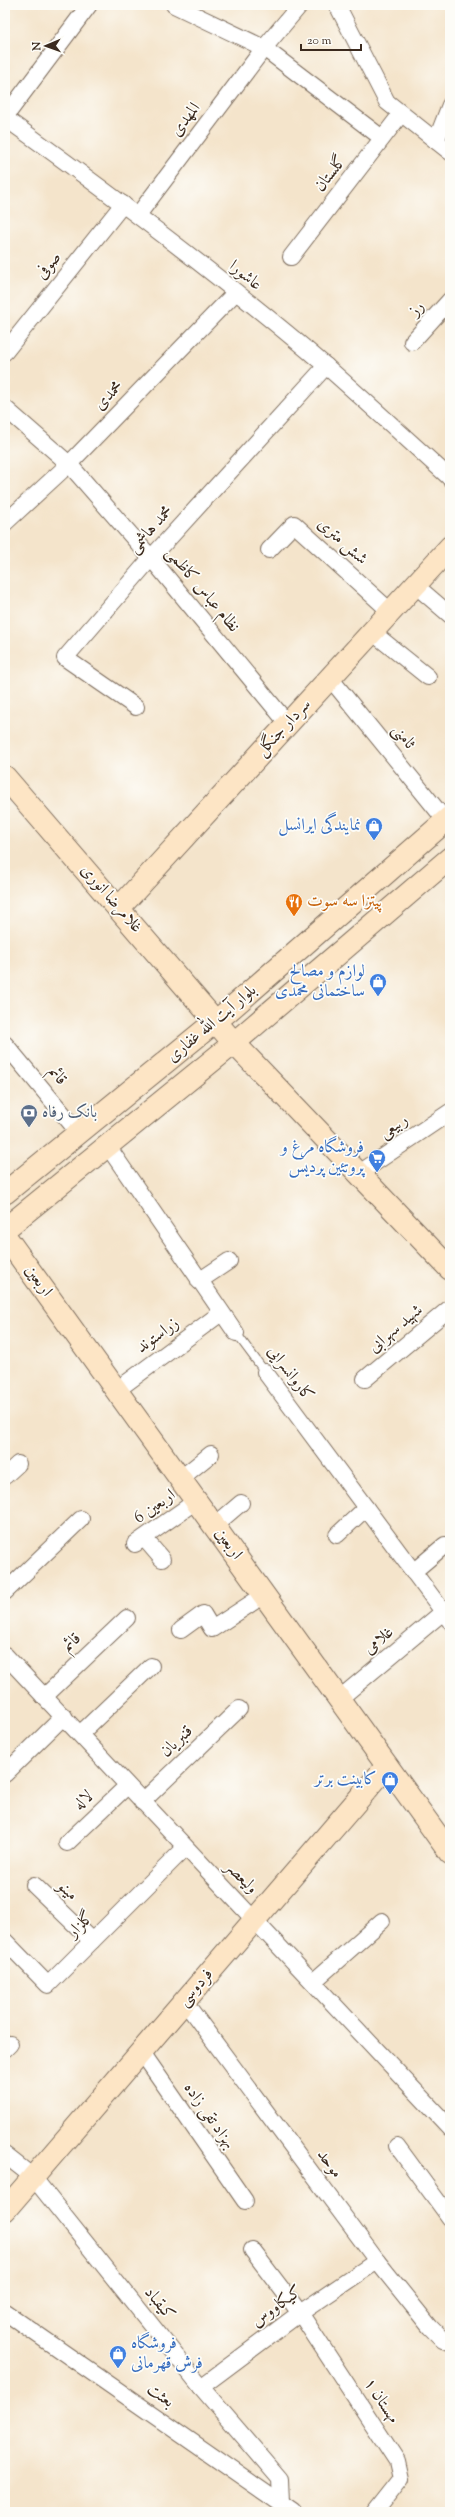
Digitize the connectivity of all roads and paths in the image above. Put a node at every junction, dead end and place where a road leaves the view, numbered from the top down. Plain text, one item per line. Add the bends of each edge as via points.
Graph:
1 (89, 5) edge
2 (174, 5) edge
3 (300, 5) edge
4 (338, 5) edge
5 (264, 48) junction
6 (450, 105) edge
7 (401, 114) junction
8 (5, 118) edge
9 (382, 138) junction
10 (436, 141) junction
11 (450, 152) edge
12 (123, 204) junction
13 (138, 216) junction
14 (291, 257) dead end
15 (236, 292) junction
16 (450, 300) edge
17 (412, 342) dead end
18 (5, 352) edge
19 (326, 366) junction
20 (5, 408) edge
21 (69, 464) junction
22 (450, 478) edge
23 (5, 523) edge
24 (450, 547) edge
25 (269, 550) dead end
26 (151, 558) junction
27 (415, 585) junction
28 (391, 612) junction
29 (450, 614) edge
30 (372, 632) junction
31 (428, 677) dead end
32 (330, 678) junction
33 (136, 707) dead end
34 (288, 724) junction
35 (5, 777) edge
36 (448, 819) edge
37 (450, 858) edge
38 (119, 908) junction
39 (216, 1021) junction
40 (234, 1043) junction
41 (5, 1044) edge
42 (450, 1112) edge
43 (79, 1134) junction
44 (107, 1145) junction
45 (358, 1174) junction
46 (5, 1193) edge
47 (5, 1229) edge
48 (5, 1236) edge
49 (229, 1261) dead end
50 (450, 1270) edge
51 (199, 1281) junction
52 (450, 1308) edge
53 (221, 1313) junction
54 (236, 1333) joint
55 (265, 1372) joint
56 (366, 1379) dead end
57 (117, 1390) junction
58 (211, 1454) dead end
59 (18, 1464) dead end
60 (5, 1476) edge
61 (180, 1478) junction
62 (196, 1501) junction
63 (241, 1503) dead end
64 (366, 1508) junction
65 (81, 1519) dead end
66 (214, 1526) junction
67 (337, 1534) dead end
68 (445, 1545) dead end
69 (162, 1559) dead end
70 (413, 1572) junction
71 (5, 1592) edge
72 (264, 1595) junction
73 (448, 1617) edge
74 (127, 1618) dead end
75 (180, 1630) dead end
76 (5, 1655) edge
77 (151, 1666) dead end
78 (44, 1696) junction
79 (339, 1699) junction
80 (239, 1708) dead end
81 (64, 1716) junction
82 (80, 1734) junction
83 (387, 1766) junction
84 (5, 1774) edge
85 (126, 1787) junction
86 (142, 1802) junction
87 (67, 1843) dead end
88 (185, 1848) junction
89 (450, 1853) edge
90 (34, 1885) dead end
91 (255, 1919) junction
92 (382, 1921) dead end
93 (5, 1941) edge
94 (92, 1941) junction
95 (313, 1982) junction
96 (184, 2001) junction
97 (141, 2051) junction
98 (450, 2128) edge
99 (397, 2146) dead end
100 (5, 2155) edge
101 (33, 2177) junction
102 (245, 2201) dead end
103 (5, 2210) edge
104 (449, 2214) edge
105 (252, 2250) dead end
106 (377, 2261) junction
107 (5, 2312) edge
108 (300, 2313) junction
109 (450, 2342) edge
110 (201, 2386) junction
111 (287, 2508) edge
112 (375, 2512) edge

1 - 8 street
2 - 5 street
3 - 5 street, المهدی
4 - 7 street via 387,102
5 - 9 street
5 - 13 street, المهدی
6 - 10 street
7 - 9 street, گلستان
7 - 10 street
8 - 12 street, عاشورا
9 - 14 street, گلستان
10 - 11 street
12 - 13 street, عاشورا
12 - 18 street, صوفی
13 - 15 street, عاشورا
15 - 19 street, عاشورا
15 - 21 street, محمدی
16 - 17 street, رز
19 - 22 street, عاشورا
19 - 26 street, محمد هاشمی
20 - 21 street, نظام عباس کاظمی
21 - 23 street, محمدی
21 - 26 street, نظام عباس کاظمی
24 - 27 street, سردار جنگل
25 - 28 street, شش متری via 294,524
26 - 33 street, محمد هاشمی via 65,658
26 - 34 street, نظام عباس کاظمی
27 - 28 street, سردار جنگل
27 - 29 street
28 - 30 street, سردار جنگل
30 - 31 street
30 - 32 street, سردار جنگل
32 - 34 street, سردار جنگل
32 - 36 street, ثامنی
34 - 38 street, سردار جنگل
35 - 38 street, غلامرضا انوری
36 - 39 street, بلوار آیت الله غفاری
37 - 40 street, بلوار آیت الله غفاری
38 - 39 street, غلامرضا انوری
39 - 40 street, غلامرضا انوری
39 - 43 street, بلوار آیت الله غفاری
40 - 44 street, بلوار آیت الله غفاری
40 - 45 street, غلامرضا انوری
41 - 43 street, قائم
42 - 45 street, ربیعی
43 - 46 street, بلوار آیت الله غفاری
44 - 47 street, بلوار آیت الله غفاری
44 - 51 street, کاروانسرایی
45 - 50 street, غلامرضا انوری
48 - 57 street, اربعین
49 - 51 street
51 - 53 street, کاروانسرایی
52 - 56 street, شهید سهرابی
53 - 54 street, کاروانسرایی
53 - 57 street, زراستوند
54 - 55 lane, کاروانسرایی
55 - 64 street, کاروانسرایی
57 - 61 street, اربعین
58 - 61 street
59 - 60 street
61 - 62 street, اربعین
62 - 66 street, اربعین
62 - 69 street, اربعین 6 via 139,1541
63 - 66 street
64 - 67 street
64 - 70 street, کاروانسرایی
65 - 71 street
66 - 72 street, اربعین
68 - 70 street
70 - 73 street, کاروانسرایی
72 - 75 street via 212,1629 203,1614
72 - 79 street, اربعین
73 - 79 street, غلامی
74 - 78 street, قائم
76 - 78 street, ولیعصر
77 - 82 street
78 - 81 street, ولیعصر
79 - 83 street, اربعین
80 - 86 street, قنبریان
81 - 82 street, ولیعصر
81 - 84 street
82 - 85 street, ولیعصر
83 - 89 street, اربعین
83 - 91 street, فردوسی
85 - 86 street, ولیعصر
85 - 87 street, لاله
86 - 88 street, ولیعصر
88 - 91 street, ولیعصر
88 - 94 street, گلزار
90 - 94 street, مینو
91 - 95 street, ولیعصر
91 - 96 street, فردوسی
92 - 95 street
93 - 94 street, گلزار via 48,1985
95 - 98 street, ولیعصر
96 - 97 street, فردوسی
96 - 106 street, موحد
97 - 101 street, فردوسی
97 - 102 street, بهزاد تقی زاده
99 - 104 street
100 - 101 street, کیقباد
101 - 103 street, فردوسی
101 - 110 street, کیقباد
105 - 108 street
106 - 108 street, کیکاووس
106 - 109 street, موحد via 430,2327 443,2340
107 - 111 street, بعثت
108 - 110 street, کیکاووس
108 - 112 street, مهستان ۱ via 397,2461 401,2479
110 - 111 street, کیقباد via 280,2479

